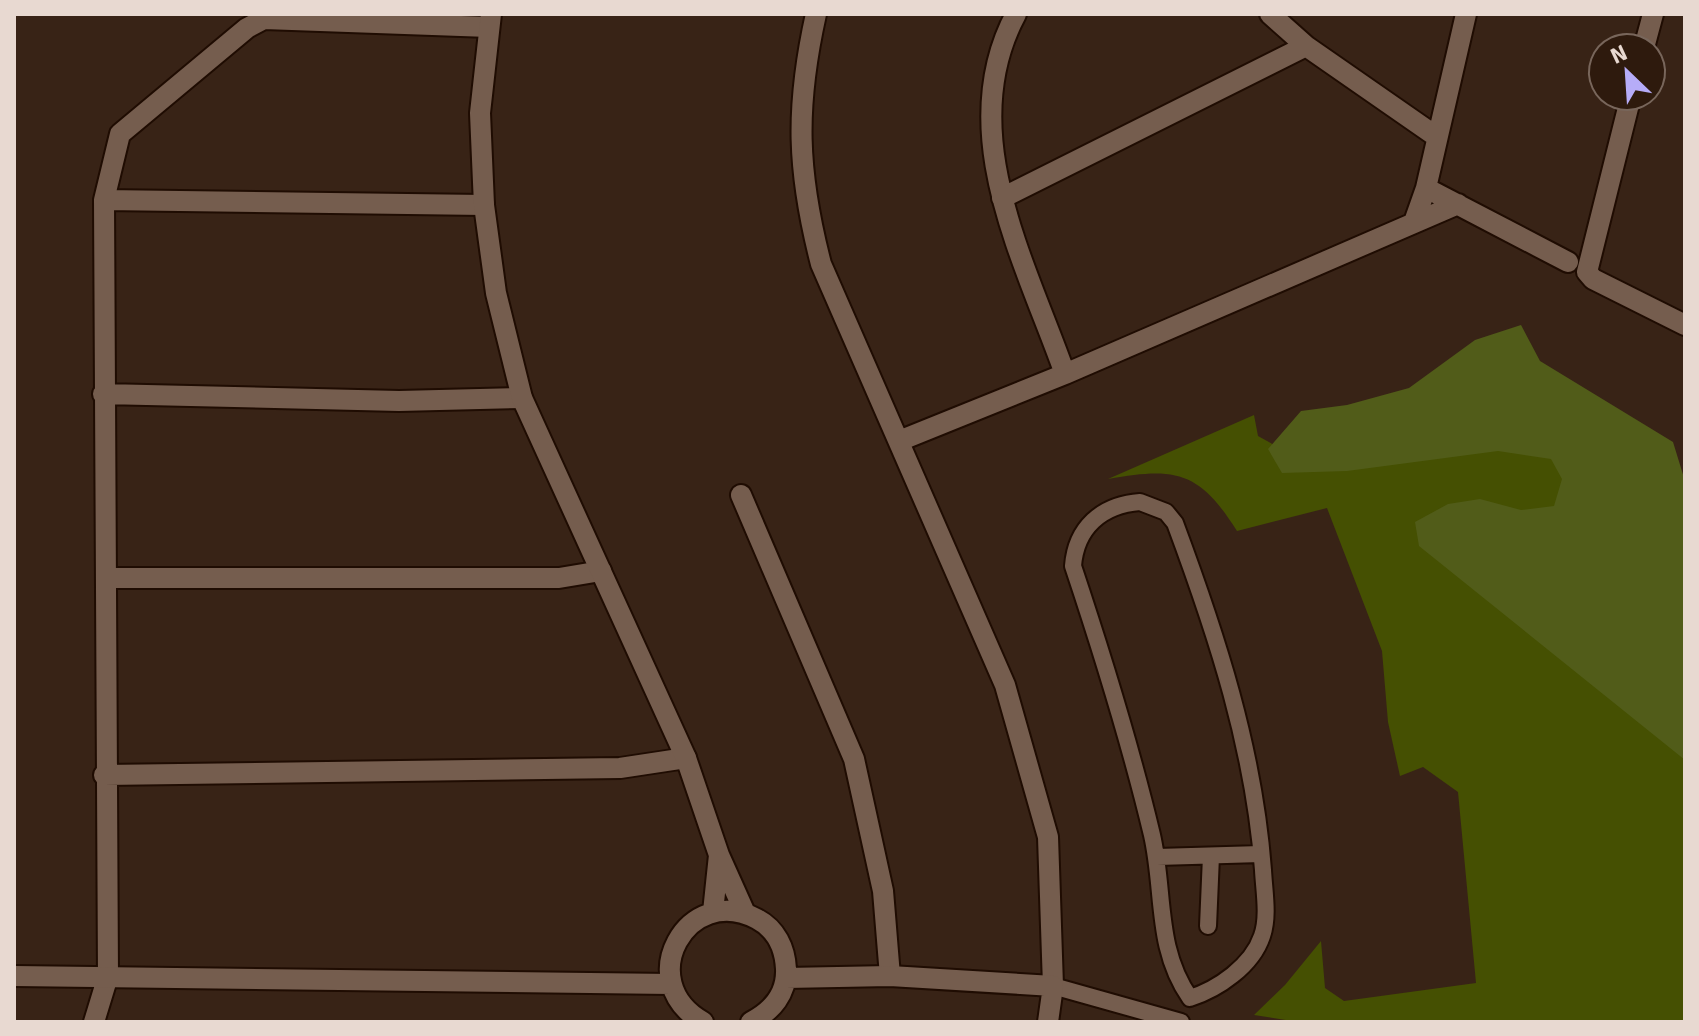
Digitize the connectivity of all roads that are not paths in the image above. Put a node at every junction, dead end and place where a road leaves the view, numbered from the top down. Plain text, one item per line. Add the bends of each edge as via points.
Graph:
1 (816, 14) edge
2 (1016, 14) edge
3 (1270, 14) edge
4 (1466, 14) edge
5 (490, 20) edge
6 (1306, 46) junction
7 (1627, 112) edge
8 (1437, 137) junction
9 (1426, 188) junction
10 (1002, 198) junction
11 (104, 200) junction
12 (1458, 204) junction
13 (484, 205) junction
14 (1414, 222) junction
15 (1568, 262) dead end
16 (1685, 325) edge
17 (1065, 374) junction
18 (103, 394) junction
19 (522, 398) junction
20 (899, 441) junction
21 (741, 495) dead end
22 (601, 571) junction
23 (106, 578) junction
24 (686, 758) junction
25 (104, 775) junction
26 (1261, 854) junction
27 (719, 855) junction
28 (1211, 856) junction
29 (1157, 857) junction
30 (713, 912) junction
31 (745, 913) junction
32 (1208, 926) dead end
33 (14, 976) edge
34 (108, 976) junction
35 (890, 976) junction
36 (786, 978) junction
37 (671, 984) junction
38 (1053, 986) junction
39 (1190, 998) junction
40 (94, 1022) edge
41 (703, 1022) edge
42 (751, 1022) edge
43 (1048, 1022) edge
44 (1182, 1022) edge

1 - 20 street via 804,70 800,127 805,202 821,264
2 - 10 street via 999,52 991,98 991,148
3 - 6 street
4 - 8 street
5 - 11 street via 264,19 125,128 116,140
5 - 13 street via 480,113
6 - 8 street
6 - 10 street
7 - 16 street via 1587,272
8 - 9 street
9 - 12 street
9 - 14 street
10 - 17 street
11 - 13 street
11 - 18 street
12 - 14 street
12 - 15 street
13 - 19 street via 496,293
14 - 17 street
17 - 20 street
18 - 19 street via 399,401
18 - 23 street
19 - 22 street
20 - 38 street via 1005,685 1029,764 1048,837
21 - 35 street via 854,759 883,891
22 - 23 street via 559,578
22 - 24 street
23 - 25 street
24 - 25 street via 620,768
24 - 27 street
25 - 34 street
26 - 28 lane
26 - 29 lane via 1249,764 1217,635 1175,523 1153,505 1126,503 1087,524 1074,550 1073,566 1128,732
26 - 39 lane via 1261,938 1241,967
27 - 30 street
27 - 31 street
28 - 29 lane
28 - 32 lane
29 - 39 lane via 1170,965
30 - 31 street
30 - 37 street via 683,931 673,947
31 - 36 street via 764,922 778,938 786,957
33 - 34 street
34 - 37 street
34 - 40 street
35 - 36 street
35 - 38 street
36 - 42 street via 779,998
37 - 41 street via 678,1001
38 - 43 street
38 - 44 lane
39 - 44 lane

